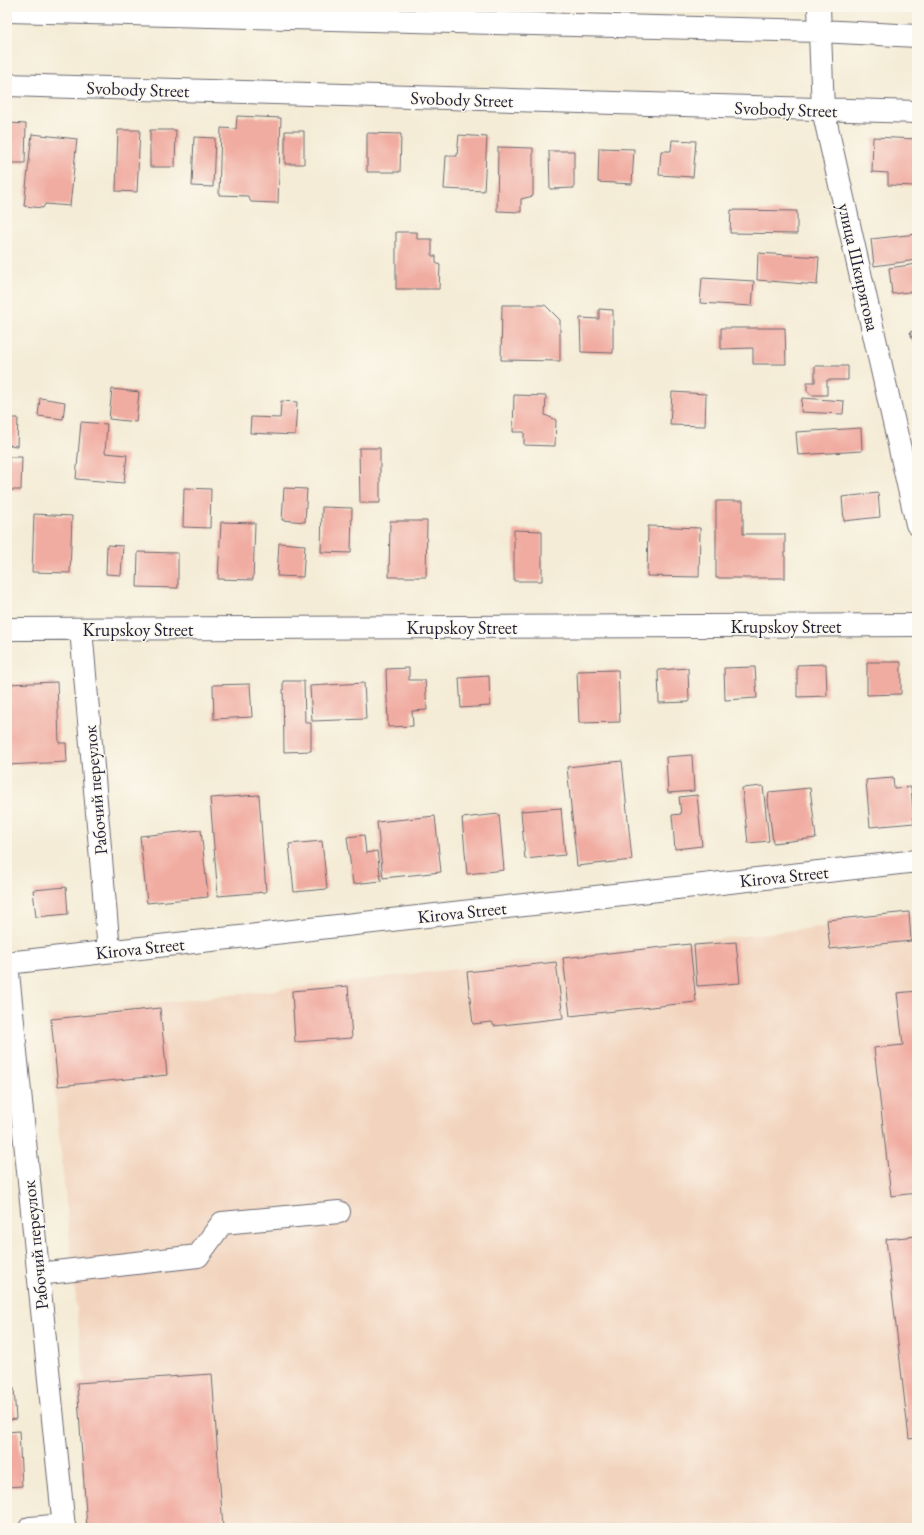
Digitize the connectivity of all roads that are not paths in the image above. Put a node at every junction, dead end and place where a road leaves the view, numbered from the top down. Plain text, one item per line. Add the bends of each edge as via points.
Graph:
1 (819, 7) edge
2 (7, 11) edge
3 (820, 31) junction
4 (917, 36) edge
5 (7, 85) edge
6 (824, 110) junction
7 (917, 112) edge
8 (917, 524) edge
9 (917, 625) edge
10 (7, 629) edge
11 (81, 629) junction
12 (917, 861) edge
13 (109, 951) junction
14 (7, 963) edge
15 (339, 1212) dead end
16 (38, 1274) junction
17 (64, 1526) edge
18 (30, 1528) edge

1 - 3 street, улица Шкирятова
2 - 3 street
3 - 4 street
3 - 6 street, улица Шкирятова
5 - 6 street, Svobody Street
6 - 7 street, Svobody Street
6 - 8 street, улица Шкирятова
9 - 11 street, Krupskoy Street
10 - 11 street, Krupskoy Street
11 - 13 street, Рабочий переулок
12 - 13 street, Kirova Street
13 - 14 street, Kirova Street
14 - 16 street, Рабочий переулок
15 - 16 street via 222,1223 198,1256
16 - 17 street, Рабочий переулок
17 - 18 street

